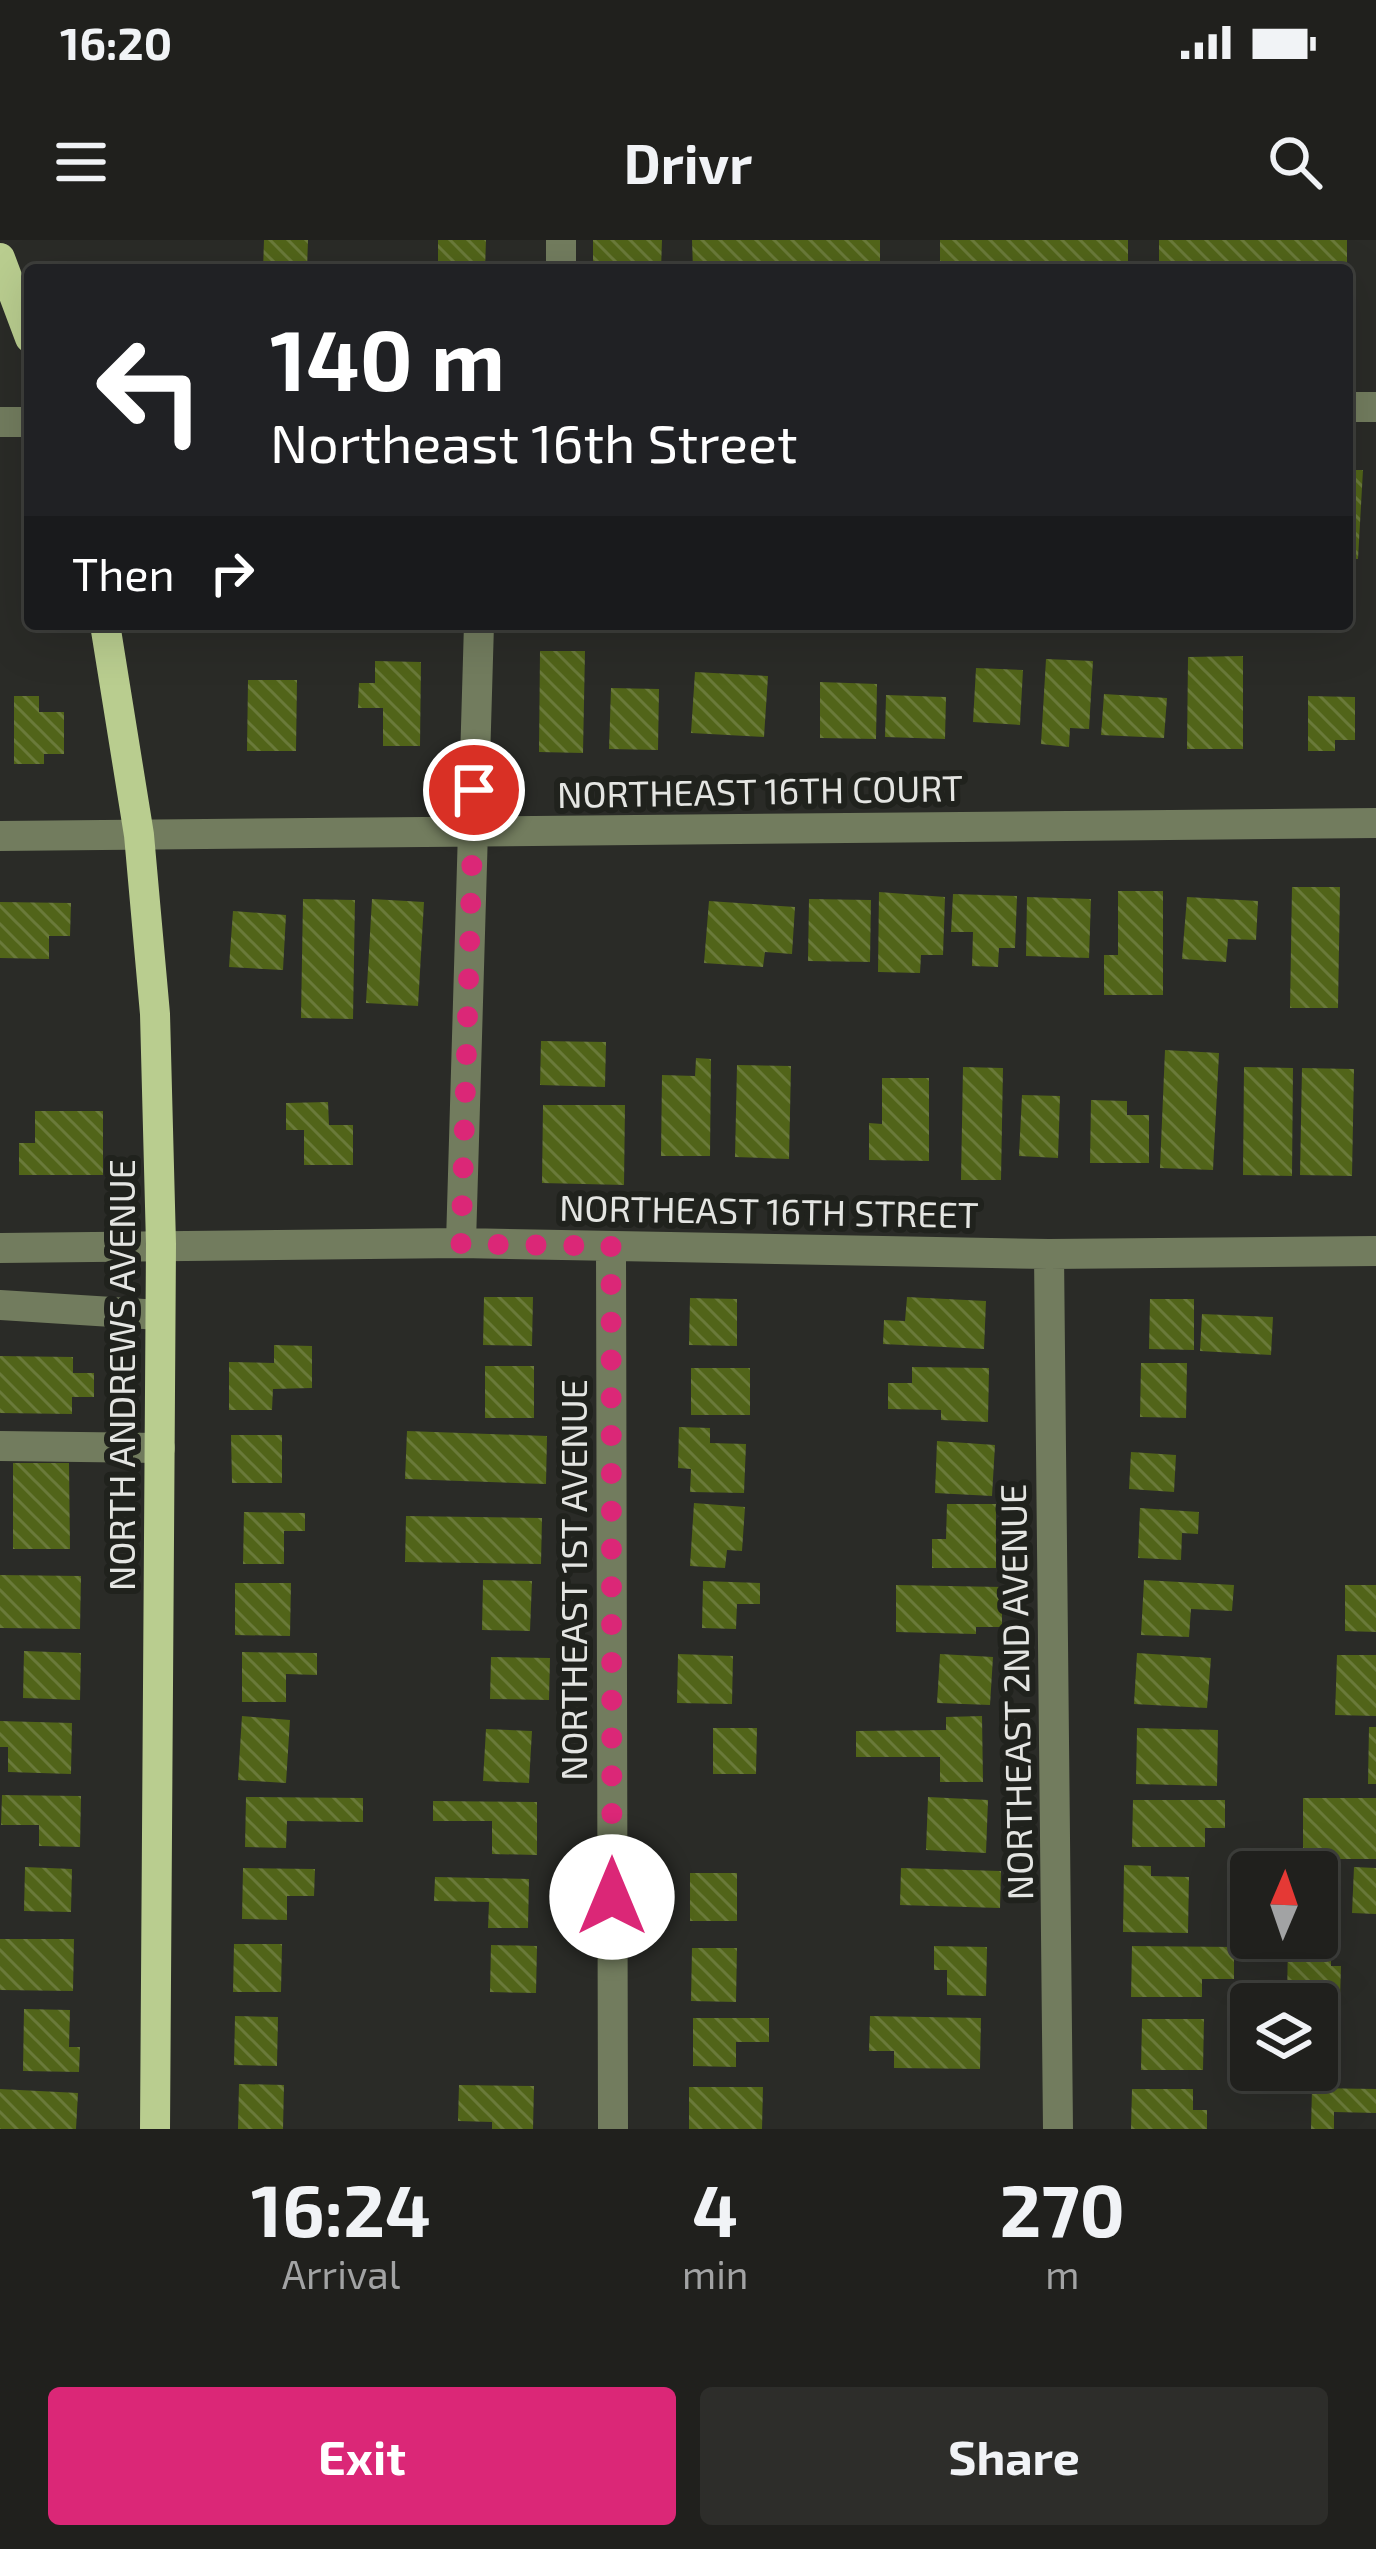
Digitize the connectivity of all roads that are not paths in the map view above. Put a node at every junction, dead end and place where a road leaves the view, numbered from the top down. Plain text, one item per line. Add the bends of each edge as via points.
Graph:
1 (0, 258) edge
2 (24, 322) edge
3 (106, 630) edge
4 (479, 630) edge
5 (1376, 823) edge
6 (473, 832) junction
7 (139, 835) junction
8 (0, 836) edge
9 (161, 1244) junction
10 (461, 1244) junction
11 (611, 1246) junction
12 (0, 1248) edge
13 (1376, 1251) edge
14 (1049, 1254) junction
15 (0, 1306) edge
16 (160, 1316) junction
17 (0, 1446) edge
18 (160, 1448) junction
19 (154, 2129) edge
20 (613, 2129) edge
21 (1058, 2129) edge

1 - 2 main road
3 - 7 main road, NORTH ANDREWS AVENUE
4 - 6 street
5 - 6 street, NORTHEAST 16TH COURT
6 - 7 street, NORTHEAST 16TH COURT
6 - 10 street
7 - 8 street, NORTHEAST 16TH COURT
7 - 9 main road, NORTH ANDREWS AVENUE via 155,1014
9 - 10 street, NORTHEAST 16TH STREET
9 - 12 street, NORTHEAST 16TH STREET
9 - 16 main road, NORTH ANDREWS AVENUE
10 - 11 street, NORTHEAST 16TH STREET
11 - 14 street, NORTHEAST 16TH STREET
11 - 20 street, NORTHEAST 1ST AVENUE
13 - 14 street, NORTHEAST 16TH STREET
14 - 21 street, NORTHEAST 2ND AVENUE
15 - 16 street
16 - 18 main road, NORTH ANDREWS AVENUE
17 - 18 street
18 - 19 main road, NORTH ANDREWS AVENUE

